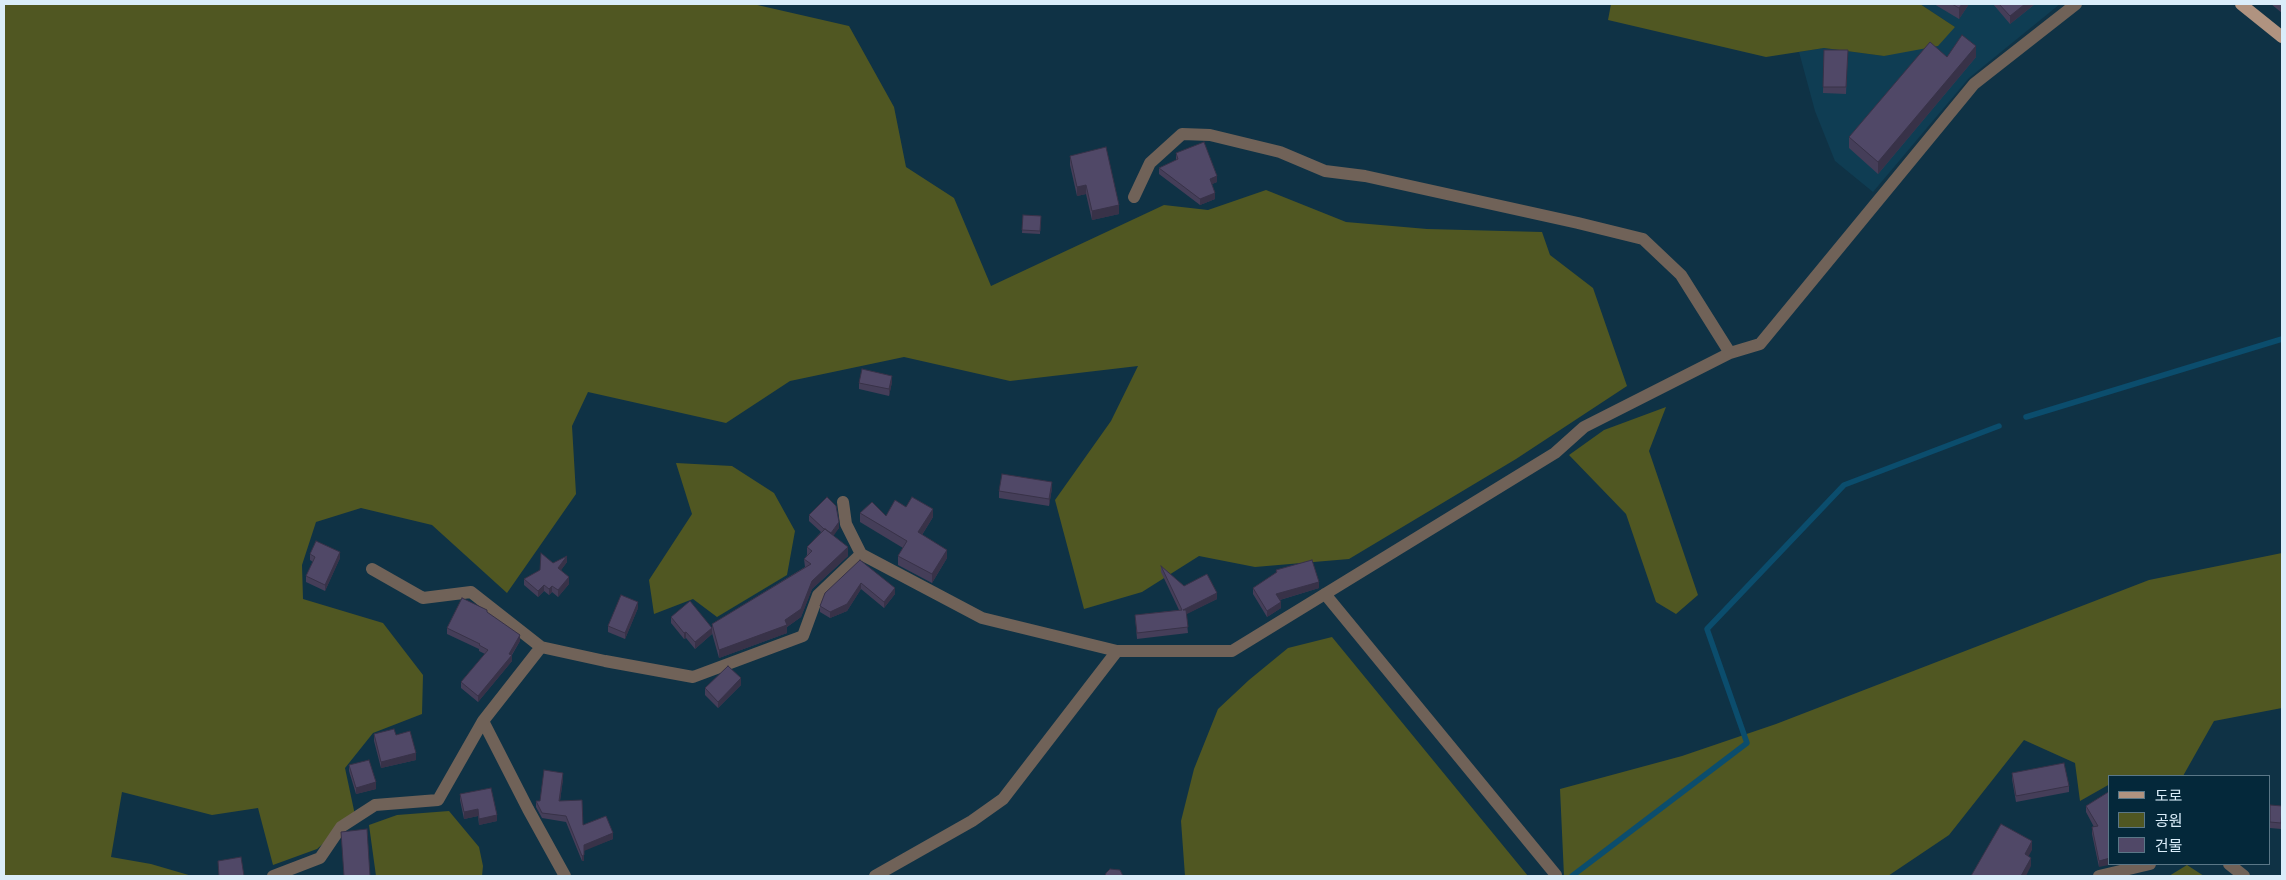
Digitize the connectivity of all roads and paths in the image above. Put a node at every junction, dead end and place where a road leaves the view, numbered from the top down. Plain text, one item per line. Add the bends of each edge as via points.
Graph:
1 (2076, 4) edge
2 (2241, 4) edge
3 (2282, 37) edge
4 (1134, 197) dead end
5 (1730, 353) junction
6 (843, 502) dead end
7 (861, 554) junction
8 (372, 569) dead end
9 (1325, 594) junction
10 (541, 646) junction
11 (1117, 651) junction
12 (483, 721) junction
13 (2146, 865) edge
14 (2230, 865) edge
15 (1556, 875) dead end
16 (273, 876) edge
17 (566, 876) edge
18 (875, 876) edge
19 (2099, 876) edge
20 (2244, 876) edge

1 - 5 street via 1974,84 1760,344
2 - 3 main road
4 - 5 street via 1150,163 1182,134 1210,135 1280,152 1325,171 1365,176 1642,239 1681,275
5 - 9 street via 1584,427 1555,453
6 - 7 street via 846,524
7 - 10 street via 818,596 803,636 693,677
7 - 11 street via 982,618
8 - 10 street via 423,598 470,592
9 - 11 street via 1232,651
9 - 15 street
10 - 12 street
11 - 18 street via 1003,799 972,822
12 - 16 street via 438,800 374,805 341,827 320,858
12 - 17 street
13 - 19 street
14 - 20 street

